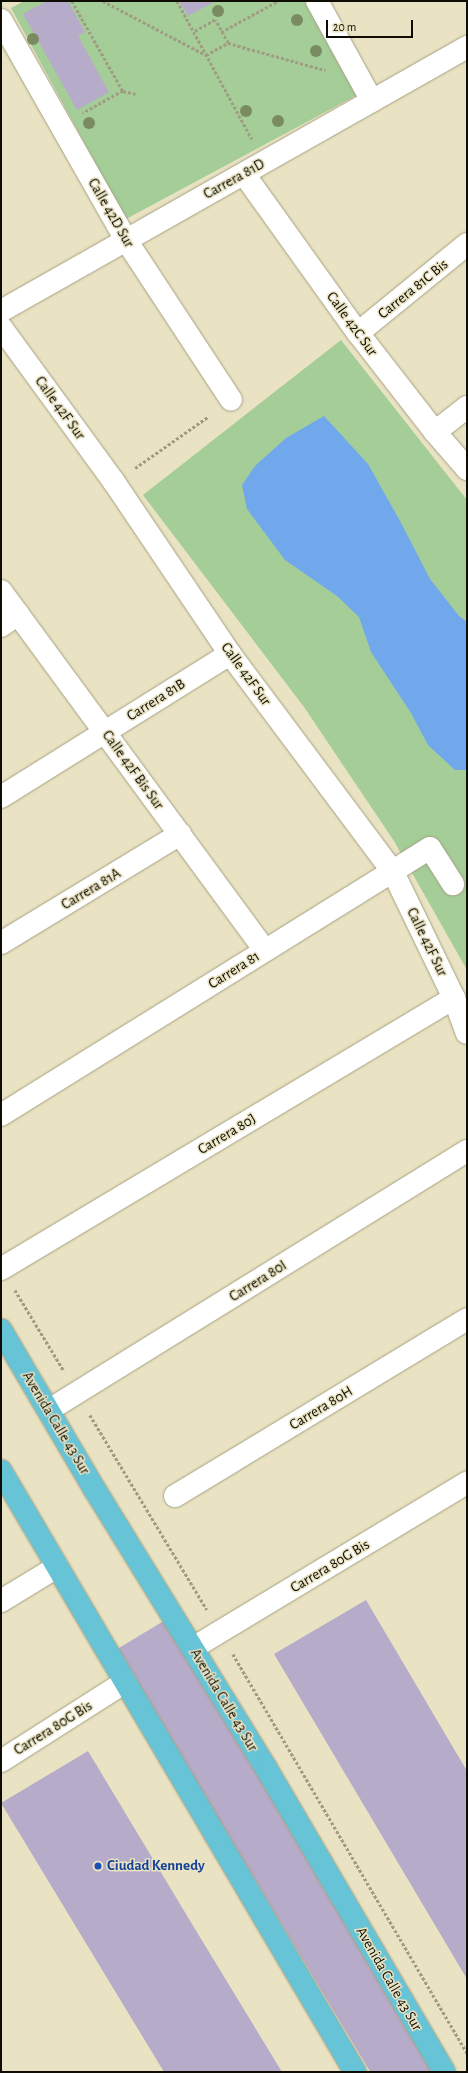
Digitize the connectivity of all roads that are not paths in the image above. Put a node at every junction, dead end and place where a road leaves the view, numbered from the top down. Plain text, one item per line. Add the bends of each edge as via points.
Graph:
1 (317, 1) edge
2 (1, 20) edge
3 (467, 47) edge
4 (372, 101) junction
5 (244, 174) junction
6 (126, 240) junction
7 (467, 244) edge
8 (4, 303) edge
9 (1, 327) edge
10 (358, 333) junction
11 (231, 400) road end
12 (467, 407) edge
13 (435, 432) junction
14 (467, 469) edge
15 (1, 591) edge
16 (10, 620) edge
17 (230, 654) junction
18 (105, 732) junction
19 (1, 796) edge
20 (180, 834) junction
21 (393, 872) junction
22 (453, 884) dead end
23 (1, 944) edge
24 (265, 950) junction
25 (454, 998) junction
26 (467, 1033) edge
27 (1, 1115) edge
28 (467, 1151) edge
29 (2, 1269) edge
30 (467, 1319) edge
31 (1, 1330) edge
32 (49, 1410) junction
33 (1, 1471) edge
34 (467, 1483) edge
35 (175, 1496) dead end
36 (57, 1567) junction
37 (1, 1601) edge
38 (193, 1648) junction
39 (125, 1682) junction
40 (1, 1761) edge
41 (355, 2072) edge
42 (444, 2072) edge

1 - 4 street
2 - 6 street, Calle 42D Sur
3 - 4 street, Carrera 81D
4 - 5 street, Carrera 81D
5 - 6 street, Carrera 81D
5 - 10 street, Calle 42C Sur
6 - 8 street, Carrera 81D
6 - 11 street, Calle 42D Sur
7 - 10 street, Carrera 81C Bis
9 - 17 street, Calle 42F Sur via 114,482
10 - 13 street, Calle 42C Sur
12 - 13 street
13 - 14 street, Calle 42C Sur
15 - 16 street, Calle 42F Bis Sur
16 - 18 street, Calle 42F Bis Sur
17 - 18 street, Carrera 81B
17 - 21 street, Calle 42F Sur
18 - 19 street, Carrera 81B
18 - 20 street, Calle 42F Bis Sur
20 - 23 street, Carrera 81A
20 - 24 street, Calle 42F Bis Sur
21 - 22 street, Carrera 81 via 430,848
21 - 24 street, Carrera 81
21 - 25 street, Calle 42F Sur
24 - 27 street, Carrera 81
25 - 26 street, Calle 42F Sur
25 - 29 street, Carrera 80J
28 - 32 street, Carrera 80I
30 - 35 street, Carrera 80H
31 - 32 main road, Avenida Calle 43 Sur
32 - 38 main road, Avenida Calle 43 Sur
33 - 36 main road
34 - 38 street, Carrera 80G Bis
36 - 37 street
36 - 39 main road
38 - 42 main road, Avenida Calle 43 Sur
39 - 40 street, Carrera 80G Bis
39 - 41 main road

